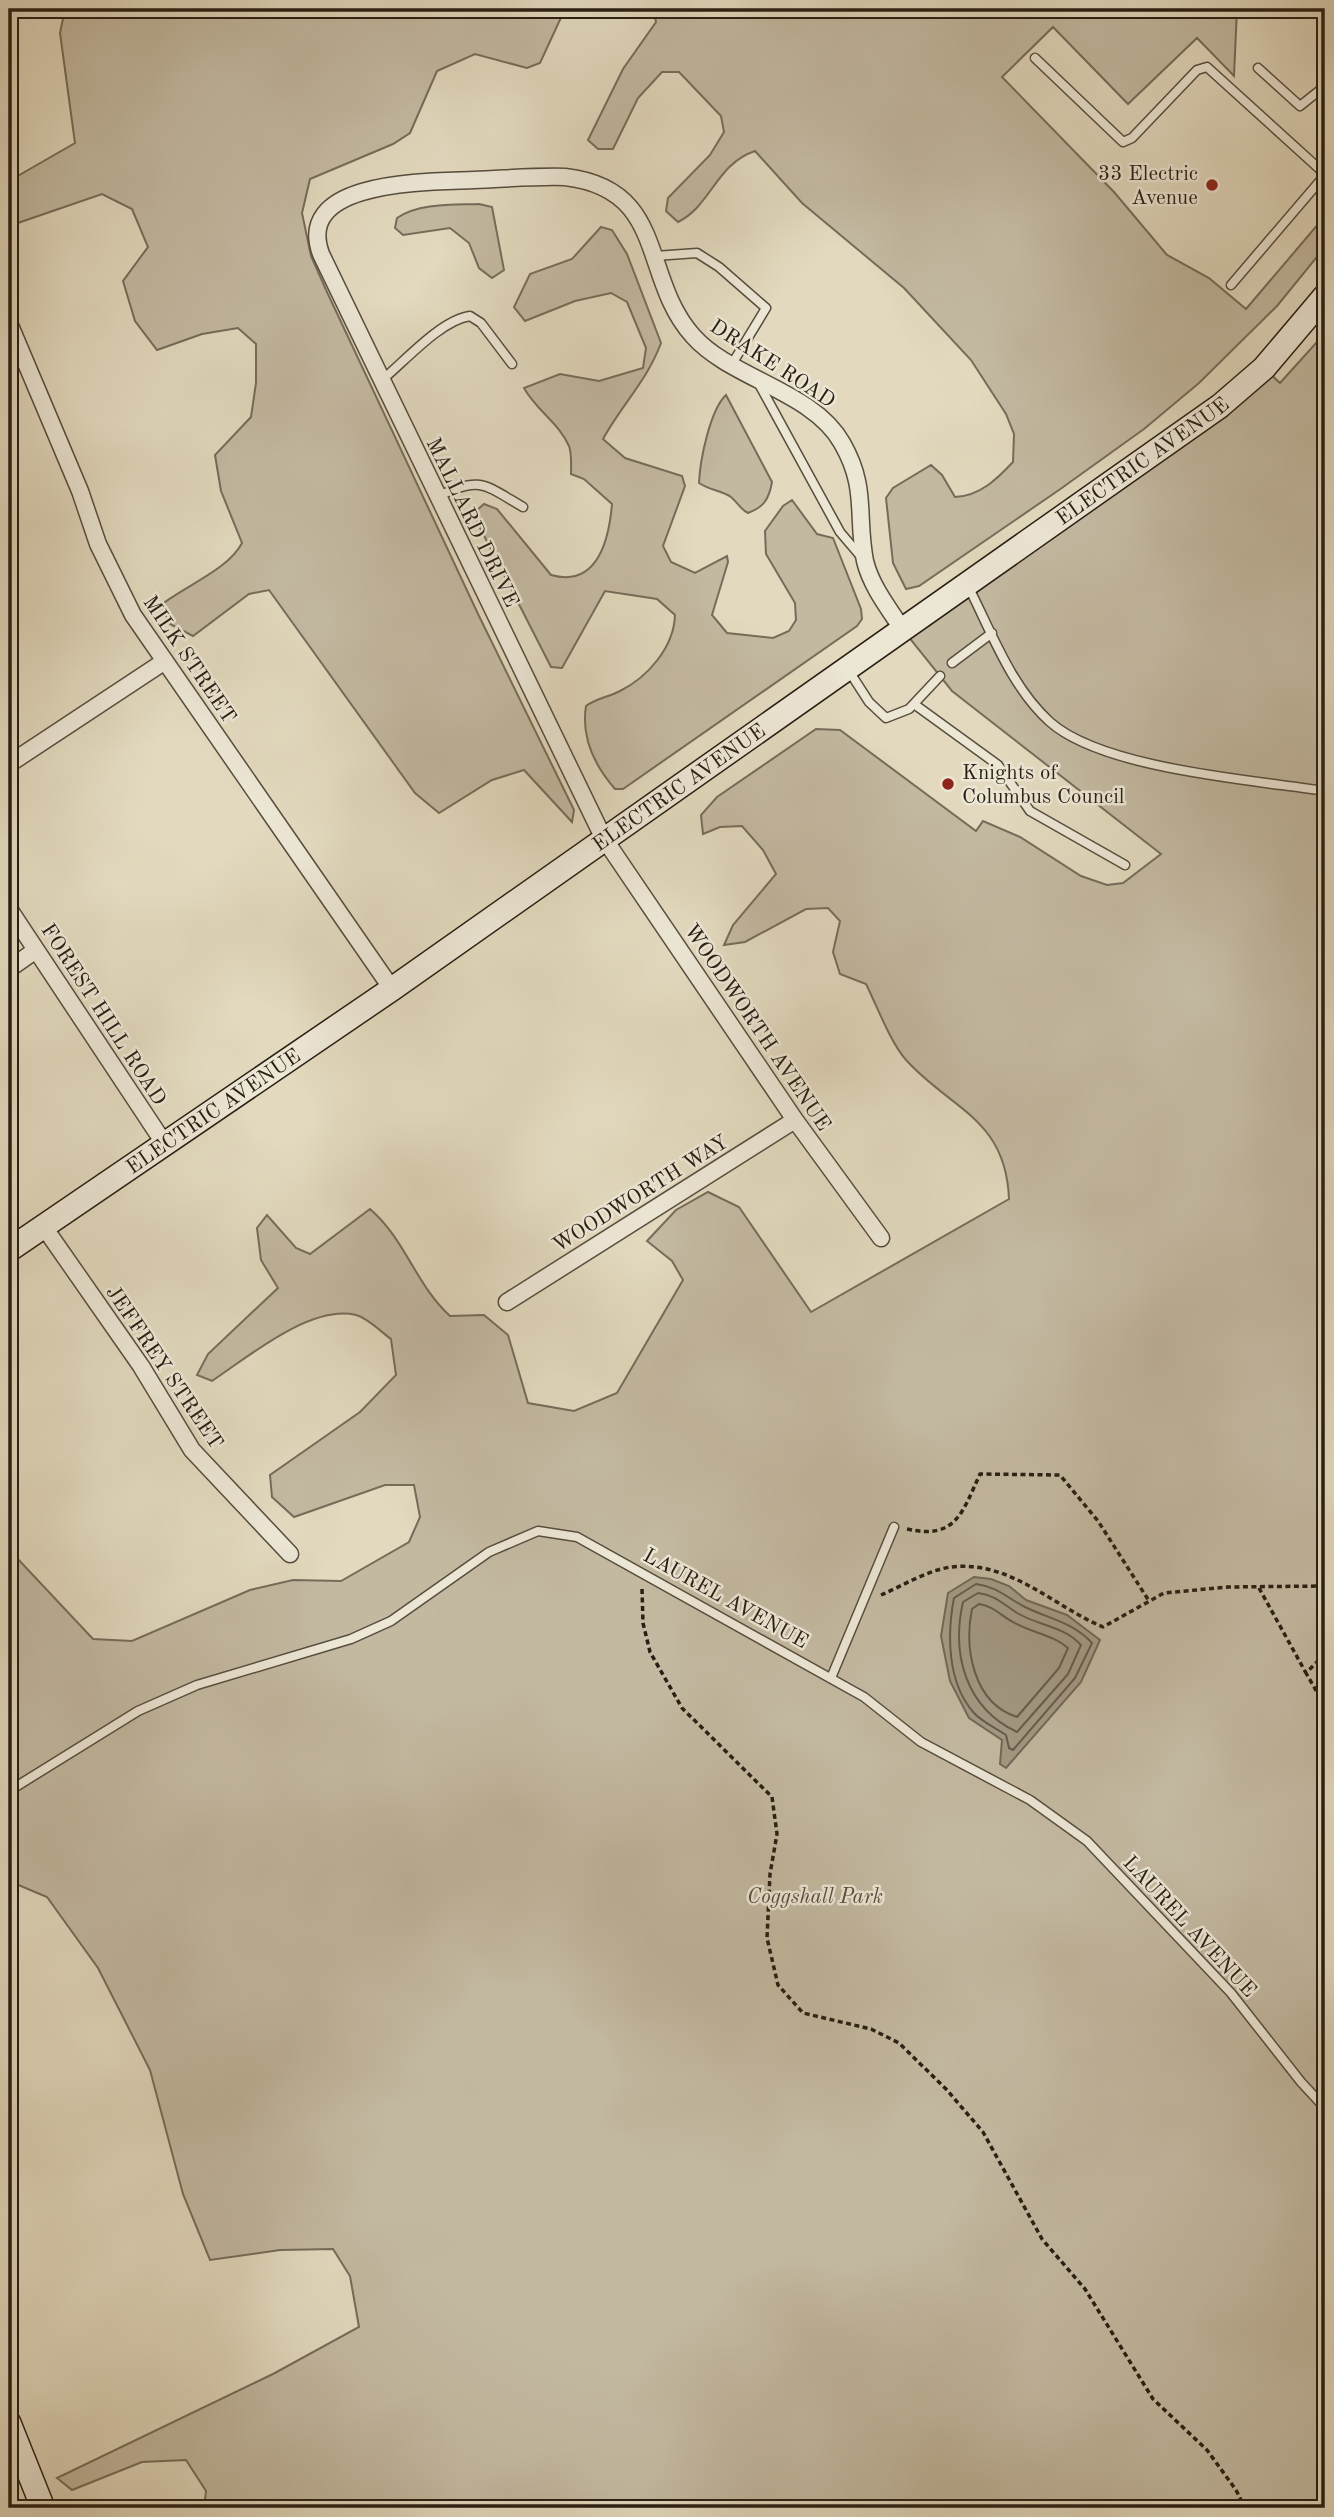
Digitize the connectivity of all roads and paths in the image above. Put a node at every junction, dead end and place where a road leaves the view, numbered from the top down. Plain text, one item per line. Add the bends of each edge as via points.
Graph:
1 (1035, 58) dead end
2 (1258, 68) dead end
3 (1325, 86) edge
4 (1325, 175) edge
5 (320, 222) joint
6 (654, 256) junction
7 (1231, 285) dead end
8 (1325, 296) edge
9 (9, 323) edge
10 (512, 364) dead end
11 (732, 364) junction
12 (756, 378) junction
13 (382, 380) junction
14 (437, 497) junction
15 (523, 507) dead end
16 (865, 562) junction
17 (968, 586) junction
18 (903, 630) junction
19 (992, 633) junction
20 (165, 661) junction
21 (953, 663) dead end
22 (847, 669) junction
23 (940, 676) dead end
24 (914, 704) junction
25 (9, 764) edge
26 (1325, 792) edge
27 (603, 837) junction
28 (1125, 865) dead end
29 (9, 909) edge
30 (36, 950) junction
31 (9, 969) edge
32 (392, 989) junction
33 (795, 1120) junction
34 (164, 1143) junction
35 (44, 1227) junction
36 (881, 1238) dead end
37 (9, 1250) edge
38 (507, 1302) dead end
39 (894, 1527) joint
40 (290, 1554) dead end
41 (647, 1573) junction
42 (1325, 1586) edge
43 (1259, 1588) junction
44 (1149, 1601) junction
45 (863, 1603) junction
46 (1325, 1654) edge
47 (1306, 1673) junction
48 (831, 1678) junction
49 (1325, 1706) edge
50 (9, 1791) edge
51 (1325, 2108) edge
52 (9, 2423) edge
53 (43, 2508) edge
54 (1245, 2508) edge

1 - 4 lane via 1123,142 1197,71 1207,67
2 - 3 lane via 1300,106
4 - 7 lane
5 - 6 street, DRAKE ROAD via 335,204 384,186 565,177 597,186 628,204 641,221
5 - 13 street, MALLARD DRIVE via 316,234 321,254
6 - 11 street, DRAKE ROAD via 683,324 705,347
6 - 11 lane via 697,253 766,308
8 - 17 main road, ELECTRIC AVENUE via 1264,368 1220,406
9 - 20 street, MILK STREET via 102,554 133,615
10 - 13 lane via 481,323 470,316 444,327
11 - 12 street, DRAKE ROAD
12 - 16 lane via 840,531
12 - 16 street, DRAKE ROAD via 813,412 838,435 860,484
13 - 14 street, MALLARD DRIVE
14 - 15 lane via 462,484 483,484
14 - 27 street, MALLARD DRIVE
16 - 18 street, DRAKE ROAD
17 - 18 main road, ELECTRIC AVENUE
17 - 19 lane
18 - 22 main road, ELECTRIC AVENUE
19 - 21 lane
19 - 26 lane via 1016,680 1050,722 1087,746 1147,763
20 - 25 street
20 - 32 street, MILK STREET
22 - 24 lane via 886,718
22 - 27 main road, ELECTRIC AVENUE
23 - 24 lane
24 - 28 lane via 998,765 1030,811
27 - 32 main road, ELECTRIC AVENUE
27 - 33 street, WOODWORTH AVENUE
29 - 30 street, FOREST HILL ROAD
30 - 31 street
30 - 34 street, FOREST HILL ROAD
32 - 34 main road, ELECTRIC AVENUE
33 - 36 street, WOODWORTH AVENUE
33 - 38 street, WOODWORTH WAY
34 - 35 main road, ELECTRIC AVENUE
35 - 37 main road, ELECTRIC AVENUE
35 - 40 street, JEFFREY STREET via 141,1366 192,1450
39 - 44 path via 923,1533 951,1527 980,1474 1060,1475 1098,1521
39 - 45 lane
41 - 48 lane, LAUREL AVENUE
41 - 50 lane, LAUREL AVENUE via 577,1537 538,1531 489,1552 391,1620 351,1639 197,1685 138,1711
41 - 54 path via 642,1591 643,1623 650,1652 682,1708 772,1797 777,1834 770,1874 768,1938 778,1985 803,2013 871,2029 899,2043 946,2089 983,2132 1042,2239 1085,2289 1153,2399 1207,2450
42 - 43 path
43 - 44 path via 1164,1593
43 - 47 path
44 - 45 path via 1104,1626 1074,1615 1047,1594 989,1567 949,1567
45 - 48 lane
46 - 47 path
47 - 49 path
48 - 51 lane, LAUREL AVENUE via 921,1742 1030,1800 1087,1841 1231,1993
52 - 53 main road

